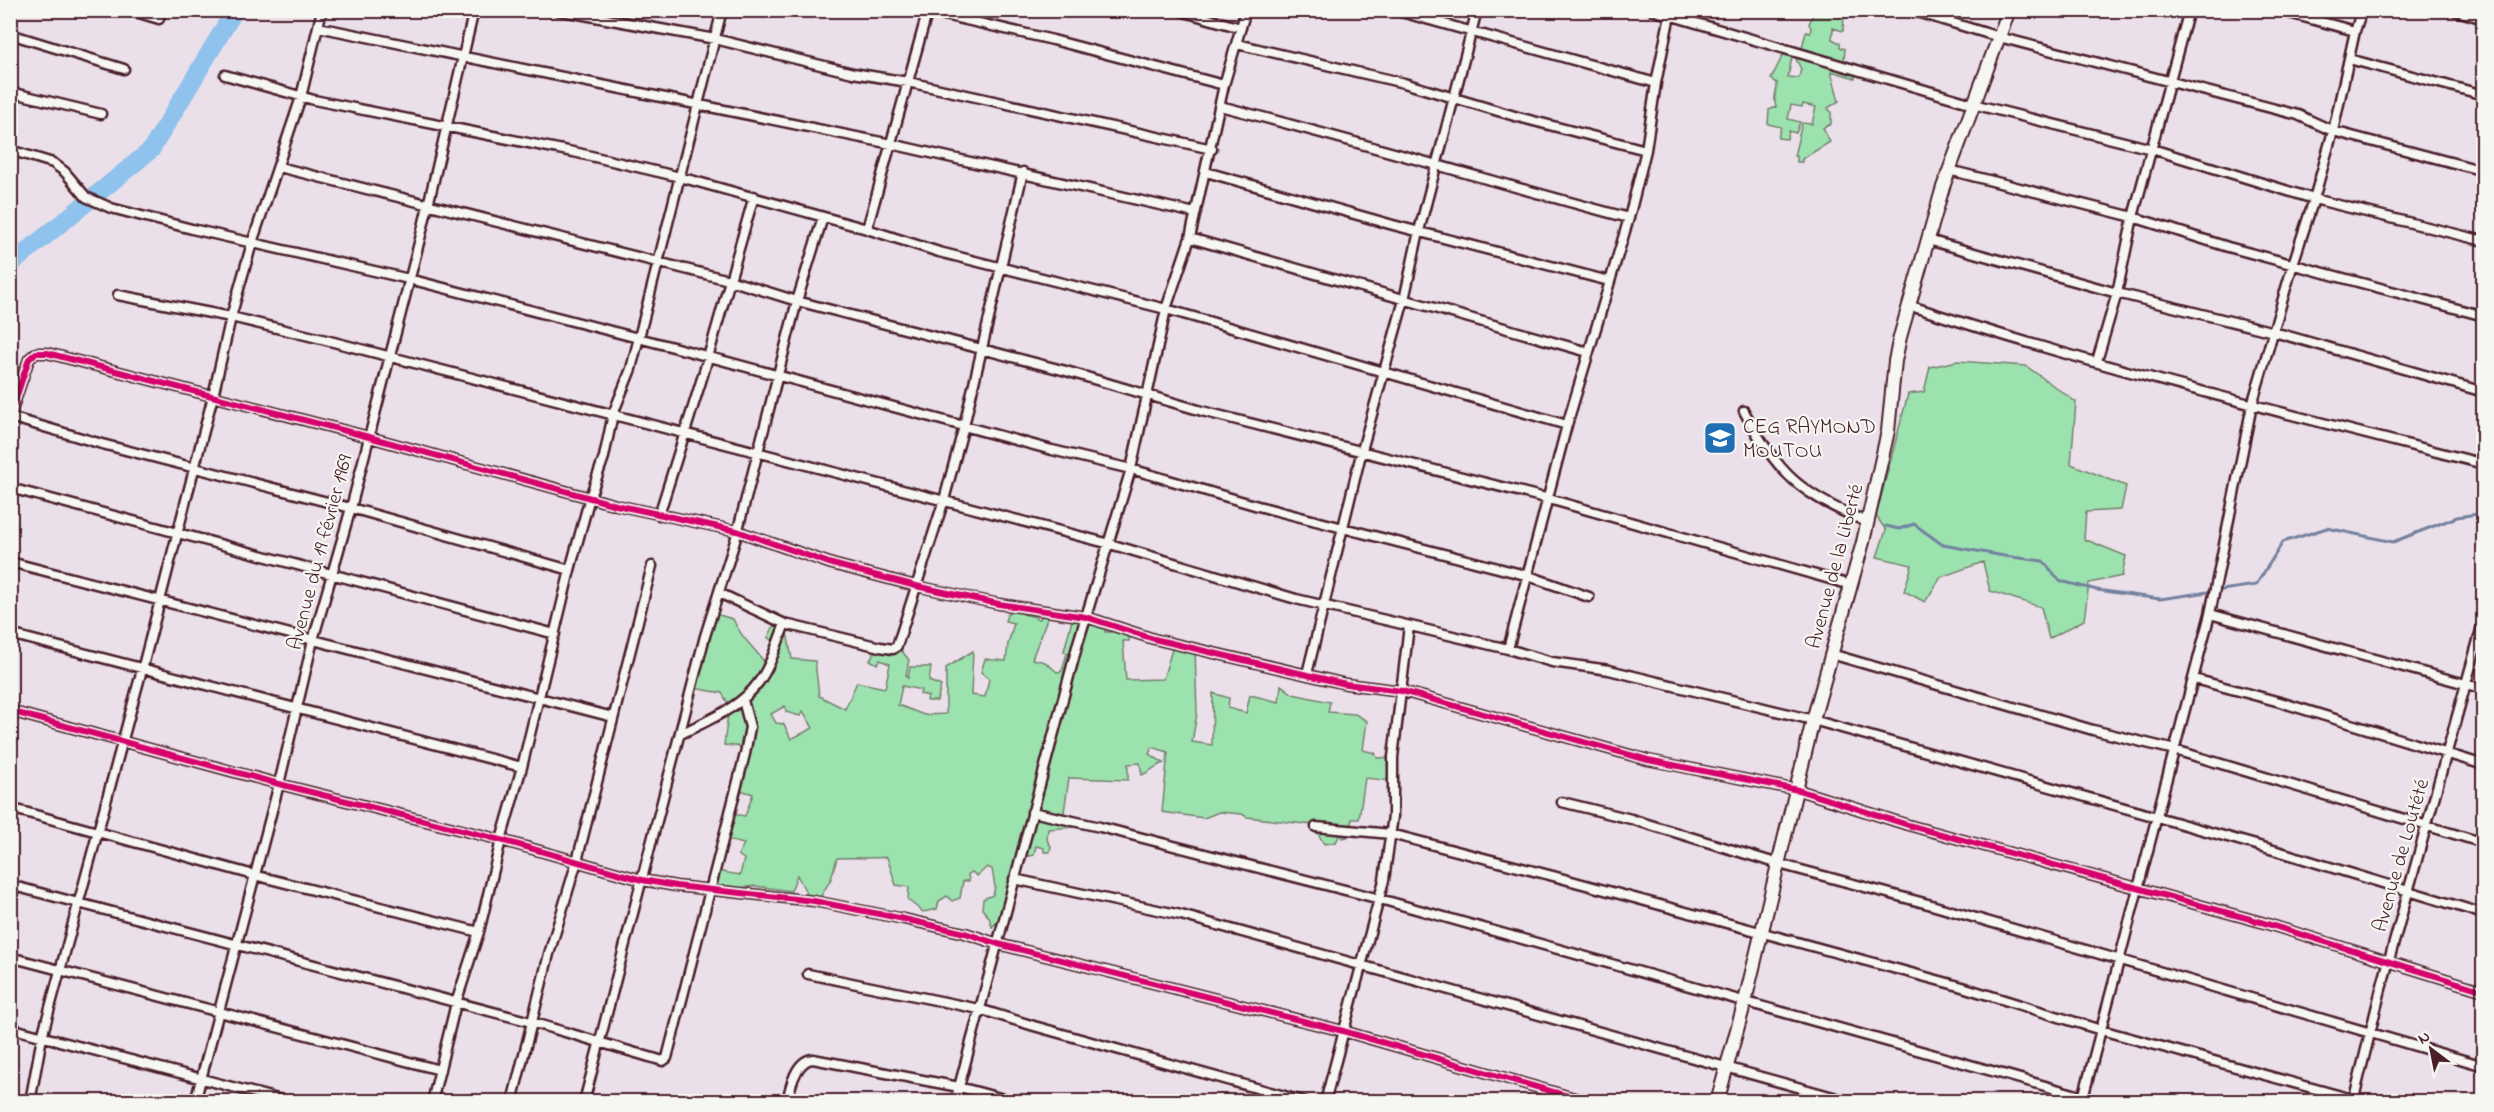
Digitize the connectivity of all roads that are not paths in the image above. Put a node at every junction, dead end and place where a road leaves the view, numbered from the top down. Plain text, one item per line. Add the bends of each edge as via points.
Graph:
1 (129, 10) edge
2 (322, 10) edge
3 (474, 10) edge
4 (557, 10) edge
5 (722, 10) edge
6 (1177, 10) edge
7 (1246, 10) edge
8 (1394, 10) edge
9 (1477, 10) edge
10 (1652, 10) edge
11 (1910, 10) edge
12 (2009, 10) edge
13 (2189, 10) edge
14 (2278, 10) edge
15 (2362, 10) edge
16 (2453, 10) edge
17 (926, 11) edge
18 (1671, 13) edge
19 (159, 19) dead end
20 (2484, 19) edge
21 (318, 27) junction
22 (1241, 28) junction
23 (2355, 31) junction
24 (1472, 32) junction
25 (10, 34) edge
26 (1999, 37) junction
27 (715, 39) junction
28 (1237, 44) junction
29 (462, 55) junction
30 (2349, 59) junction
31 (124, 69) dead end
32 (225, 75) dead end
33 (908, 82) junction
34 (2171, 82) junction
35 (1656, 83) junction
36 (1224, 85) junction
37 (10, 93) edge
38 (2484, 95) edge
39 (301, 97) junction
40 (1454, 99) junction
41 (1973, 104) junction
42 (699, 105) junction
43 (1220, 105) junction
44 (101, 114) dead end
45 (445, 126) junction
46 (2333, 131) junction
47 (891, 144) junction
48 (1212, 148) junction
49 (2152, 149) junction
50 (10, 150) edge
51 (1646, 150) junction
52 (1437, 165) junction
53 (279, 167) junction
54 (1949, 170) junction
55 (2484, 171) edge
56 (1023, 172) junction
57 (1206, 172) junction
58 (680, 177) junction
59 (754, 196) junction
60 (2314, 198) junction
61 (429, 203) junction
62 (1195, 213) junction
63 (824, 217) junction
64 (2133, 217) junction
65 (1629, 218) junction
66 (867, 229) junction
67 (1419, 231) junction
68 (1190, 238) junction
69 (1928, 240) junction
70 (2484, 241) edge
71 (252, 243) junction
72 (657, 263) junction
73 (2293, 264) junction
74 (1002, 268) junction
75 (409, 279) junction
76 (729, 280) junction
77 (1609, 281) junction
78 (2116, 292) junction
79 (118, 295) dead end
80 (1404, 300) junction
81 (797, 301) junction
82 (1911, 306) junction
83 (1166, 309) junction
84 (2484, 316) edge
85 (231, 317) junction
86 (2274, 332) junction
87 (638, 338) junction
88 (982, 348) junction
89 (1588, 352) junction
90 (390, 356) junction
91 (708, 357) junction
92 (2097, 361) junction
93 (1383, 373) junction
94 (779, 376) junction
95 (2484, 392) edge
96 (1148, 395) junction
97 (213, 396) junction
98 (2252, 405) junction
99 (1744, 411) dead end
100 (613, 414) junction
101 (10, 416) edge
102 (1567, 425) junction
103 (964, 426) junction
104 (685, 433) junction
105 (369, 436) junction
106 (1362, 450) junction
107 (758, 453) junction
108 (2484, 464) edge
109 (193, 469) junction
110 (1131, 469) junction
111 (10, 488) edge
112 (590, 497) junction
113 (1549, 499) junction
114 (944, 500) junction
115 (351, 508) junction
116 (659, 515) junction
117 (1867, 522) junction
118 (1343, 529) junction
119 (737, 531) junction
120 (177, 534) junction
121 (1110, 544) junction
122 (10, 562) edge
123 (652, 566) dead end
124 (570, 570) junction
125 (332, 573) junction
126 (1529, 576) junction
127 (1851, 585) junction
128 (916, 586) junction
129 (719, 593) junction
130 (1588, 597) dead end
131 (159, 602) junction
132 (1323, 605) junction
133 (2210, 614) junction
134 (1086, 617) junction
135 (2484, 619) edge
136 (784, 624) junction
137 (1409, 626) junction
138 (10, 634) edge
139 (555, 634) junction
140 (313, 640) junction
141 (1508, 649) junction
142 (1831, 654) junction
143 (143, 666) junction
144 (1307, 674) junction
145 (2194, 679) junction
146 (2464, 683) junction
147 (2484, 689) edge
148 (1402, 691) junction
149 (539, 699) junction
150 (743, 700) junction
151 (297, 709) junction
152 (10, 711) edge
153 (613, 717) junction
154 (1814, 720) junction
155 (681, 734) junction
156 (122, 742) junction
157 (2175, 750) junction
158 (2447, 753) junction
159 (2484, 765) edge
160 (522, 767) junction
161 (279, 784) junction
162 (1798, 790) junction
163 (1562, 802) dead end
164 (10, 808) edge
165 (1032, 812) junction
166 (2158, 819) junction
167 (1316, 827) dead end
168 (2427, 827) junction
169 (99, 832) junction
170 (1391, 834) junction
171 (501, 840) junction
172 (2484, 843) edge
173 (577, 861) junction
174 (1779, 864) junction
175 (254, 874) junction
176 (1014, 879) junction
177 (642, 880) junction
178 (10, 885) edge
179 (2139, 889) junction
180 (711, 890) junction
181 (2409, 893) junction
182 (1380, 899) junction
183 (78, 902) junction
184 (2484, 914) edge
185 (478, 932) junction
186 (1762, 932) junction
187 (998, 944) junction
188 (236, 945) junction
189 (10, 957) edge
190 (2119, 960) junction
191 (2389, 962) junction
192 (1361, 966) junction
193 (60, 971) junction
194 (808, 974) dead end
195 (2484, 991) edge
196 (1745, 1001) junction
197 (456, 1003) junction
198 (979, 1009) junction
199 (218, 1013) junction
200 (531, 1022) junction
201 (10, 1028) edge
202 (2101, 1030) junction
203 (1343, 1031) junction
204 (2369, 1033) junction
205 (42, 1037) junction
206 (599, 1041) junction
207 (1726, 1065) junction
208 (2484, 1066) edge
209 (440, 1070) junction
210 (202, 1078) junction
211 (959, 1087) junction
212 (2082, 1099) edge
213 (2353, 1100) edge
214 (30, 1101) edge
215 (195, 1101) edge
216 (289, 1101) edge
217 (432, 1101) edge
218 (512, 1101) edge
219 (584, 1101) edge
220 (787, 1101) edge
221 (955, 1101) edge
222 (1015, 1101) edge
223 (1306, 1101) edge
224 (1325, 1101) edge
225 (1588, 1101) edge
226 (1717, 1101) edge
227 (1851, 1101) edge
228 (2103, 1101) edge
229 (2363, 1101) edge

1 - 19 street
2 - 21 street
3 - 29 street, Avenue du 19 février 1969
4 - 27 street
5 - 27 street
6 - 22 street
7 - 22 street
8 - 24 street
9 - 24 street
10 - 18 street
11 - 26 street
12 - 26 street, Avenue de la Liberté
13 - 34 street
14 - 23 street
15 - 23 street
16 - 20 street
17 - 33 street
17 - 36 street
18 - 35 street
18 - 41 street via 1731,35
21 - 29 street
21 - 39 street
22 - 28 street
23 - 30 street
24 - 35 street
24 - 40 street
25 - 31 street
26 - 34 street
26 - 41 street, Avenue de la Liberté
27 - 33 street via 853,73
27 - 42 street
28 - 36 street
28 - 40 street via 1404,83
29 - 42 street
29 - 45 street, Avenue du 19 février 1969
30 - 38 street
30 - 46 street
32 - 39 street
33 - 47 street
33 - 48 street
34 - 46 street via 2298,115
34 - 49 street
35 - 51 street
36 - 43 street
37 - 44 street
39 - 45 street
39 - 53 street
40 - 51 street
40 - 52 street
41 - 49 street
41 - 54 street, Avenue de la Liberté
42 - 47 street
42 - 58 street
43 - 48 street
43 - 52 street
45 - 58 street
45 - 61 street, Avenue du 19 février 1969
46 - 55 street
46 - 60 street
47 - 56 street
47 - 66 street
48 - 57 street
49 - 60 street
49 - 64 street
50 - 71 street via 53,163 86,197 111,208
51 - 65 street
52 - 65 street
52 - 67 street
53 - 61 street
53 - 71 street
54 - 64 street
54 - 69 street, Avenue de la Liberté
56 - 62 street
56 - 74 street
57 - 62 street
57 - 67 street
58 - 59 street
58 - 72 street
59 - 63 street
59 - 76 street
60 - 70 street
60 - 73 street
61 - 72 street
61 - 75 street, Avenue du 19 février 1969
62 - 68 street
63 - 66 street
63 - 81 street
64 - 73 street
64 - 78 street
65 - 77 street
66 - 74 street
67 - 77 street
67 - 80 street
68 - 80 street
68 - 83 street
69 - 78 street
69 - 82 street, Avenue de la Liberté
71 - 75 street
71 - 85 street
72 - 76 street
72 - 87 street
73 - 84 street
73 - 86 street
74 - 83 street
74 - 88 street
75 - 87 street
75 - 90 street, Avenue du 19 février 1969
76 - 81 street
76 - 91 street
77 - 89 street
78 - 86 street
78 - 92 street
79 - 85 street
80 - 89 street
80 - 93 street
81 - 88 street
81 - 94 street
82 - 92 street
82 - 117 street, Avenue de la Liberté via 1895,361 1888,431
83 - 93 street
83 - 96 street
85 - 90 street
85 - 97 street
86 - 95 street
86 - 98 street
87 - 91 street
87 - 100 street
88 - 96 street
88 - 103 street
89 - 102 street
90 - 100 street
90 - 105 street, Avenue du 19 février 1969
91 - 94 street
91 - 104 street
92 - 98 street
93 - 102 street
93 - 106 street
94 - 103 street
94 - 107 street
96 - 106 street
96 - 110 street
97 - 101 street via 47,352 36,353 29,359
97 - 105 street
97 - 109 street
98 - 108 street
98 - 133 street
99 - 117 street via 1762,446 1791,479 1821,500
100 - 104 street
100 - 112 street
101 - 109 street
102 - 113 street
103 - 110 street
103 - 114 street
104 - 107 street
104 - 116 street
105 - 112 street
105 - 115 street, Avenue du 19 février 1969
106 - 113 street
106 - 118 street
107 - 114 street
107 - 119 street
109 - 115 street
109 - 120 street
110 - 118 street
110 - 121 street
111 - 120 street
112 - 116 street
112 - 124 street
113 - 126 street
113 - 127 street
114 - 121 street
114 - 128 street
115 - 124 street
115 - 125 street, Avenue du 19 février 1969
116 - 119 street
117 - 127 street, Avenue de la Liberté
118 - 126 street
118 - 132 street
119 - 128 street via 832,564
119 - 129 street
120 - 125 street
120 - 131 street
121 - 132 street
121 - 134 street
122 - 131 street
123 - 153 street
124 - 139 street
125 - 139 street
125 - 140 street, Avenue du 19 février 1969
126 - 130 street
126 - 141 street
127 - 142 street, Avenue de la Liberté
128 - 134 street
128 - 136 street via 900,642 893,649
129 - 136 street
129 - 155 street
131 - 140 street
131 - 143 street
132 - 137 street
132 - 144 street
133 - 145 street
133 - 146 street
134 - 144 street via 1154,639
134 - 165 street
135 - 146 street, Avenue de Loutété
136 - 150 street via 768,666
137 - 141 street
137 - 148 street
138 - 143 street
139 - 149 street
140 - 149 street
140 - 151 street, Avenue du 19 février 1969
141 - 154 street
142 - 154 street, Avenue de la Liberté
142 - 157 street
143 - 151 street
143 - 156 street
144 - 148 street
145 - 157 street
145 - 158 street
146 - 147 street
146 - 158 street, Avenue de Loutété
148 - 162 street via 1648,760
148 - 170 street via 1393,757
149 - 153 street
149 - 160 street
150 - 155 street
150 - 180 street via 750,727
151 - 160 street
151 - 161 street, Avenue du 19 février 1969
152 - 156 street
153 - 173 street
154 - 162 street, Avenue de la Liberté
154 - 166 street
155 - 177 street
156 - 161 street
156 - 169 street
157 - 166 street
157 - 168 street
158 - 159 street
158 - 168 street, Avenue de Loutété
160 - 171 street
161 - 171 street
161 - 175 street, Avenue du 19 février 1969
162 - 174 street, Avenue de la Liberté
162 - 179 street
163 - 174 street
164 - 169 street
165 - 176 street
165 - 182 street
166 - 179 street
166 - 181 street via 2284,853
167 - 170 street
168 - 172 street
168 - 181 street, Avenue de Loutété
169 - 175 street
169 - 183 street
170 - 182 street
170 - 186 street
171 - 173 street
171 - 185 street
173 - 177 street
173 - 200 street
174 - 186 street, Avenue de la Liberté
174 - 190 street
175 - 185 street
175 - 188 street, Avenue du 19 février 1969
176 - 187 street
176 - 192 street via 1180,915
177 - 180 street
177 - 206 street
178 - 183 street
179 - 190 street
179 - 191 street
180 - 187 street via 814,901
180 - 206 street via 665,1060
181 - 184 street
181 - 191 street, Avenue de Loutété
182 - 192 street
182 - 196 street
183 - 188 street
183 - 193 street
185 - 197 street
186 - 196 street, Avenue de la Liberté
186 - 202 street
187 - 198 street
187 - 203 street
188 - 197 street
188 - 199 street, Avenue du 19 février 1969
189 - 193 street
190 - 202 street
190 - 204 street
191 - 195 street
191 - 204 street, Avenue de Loutété
192 - 203 street
192 - 207 street
193 - 199 street
193 - 205 street
194 - 198 street
196 - 207 street, Avenue de la Liberté
196 - 212 street
197 - 200 street
197 - 209 street
198 - 211 street
198 - 223 street
199 - 209 street
199 - 210 street, Avenue du 19 février 1969
200 - 206 street
200 - 218 street
201 - 205 street
202 - 212 street
202 - 213 street
203 - 224 street
203 - 225 street
204 - 208 street
204 - 213 street, Avenue de Loutété
205 - 210 street
205 - 214 street
206 - 219 street
207 - 226 street, Avenue de la Liberté
207 - 227 street
209 - 217 street
210 - 215 street, Avenue du 19 février 1969
210 - 216 street
211 - 220 street via 808,1059 791,1083
211 - 221 street
211 - 222 street
212 - 228 street
213 - 229 street

